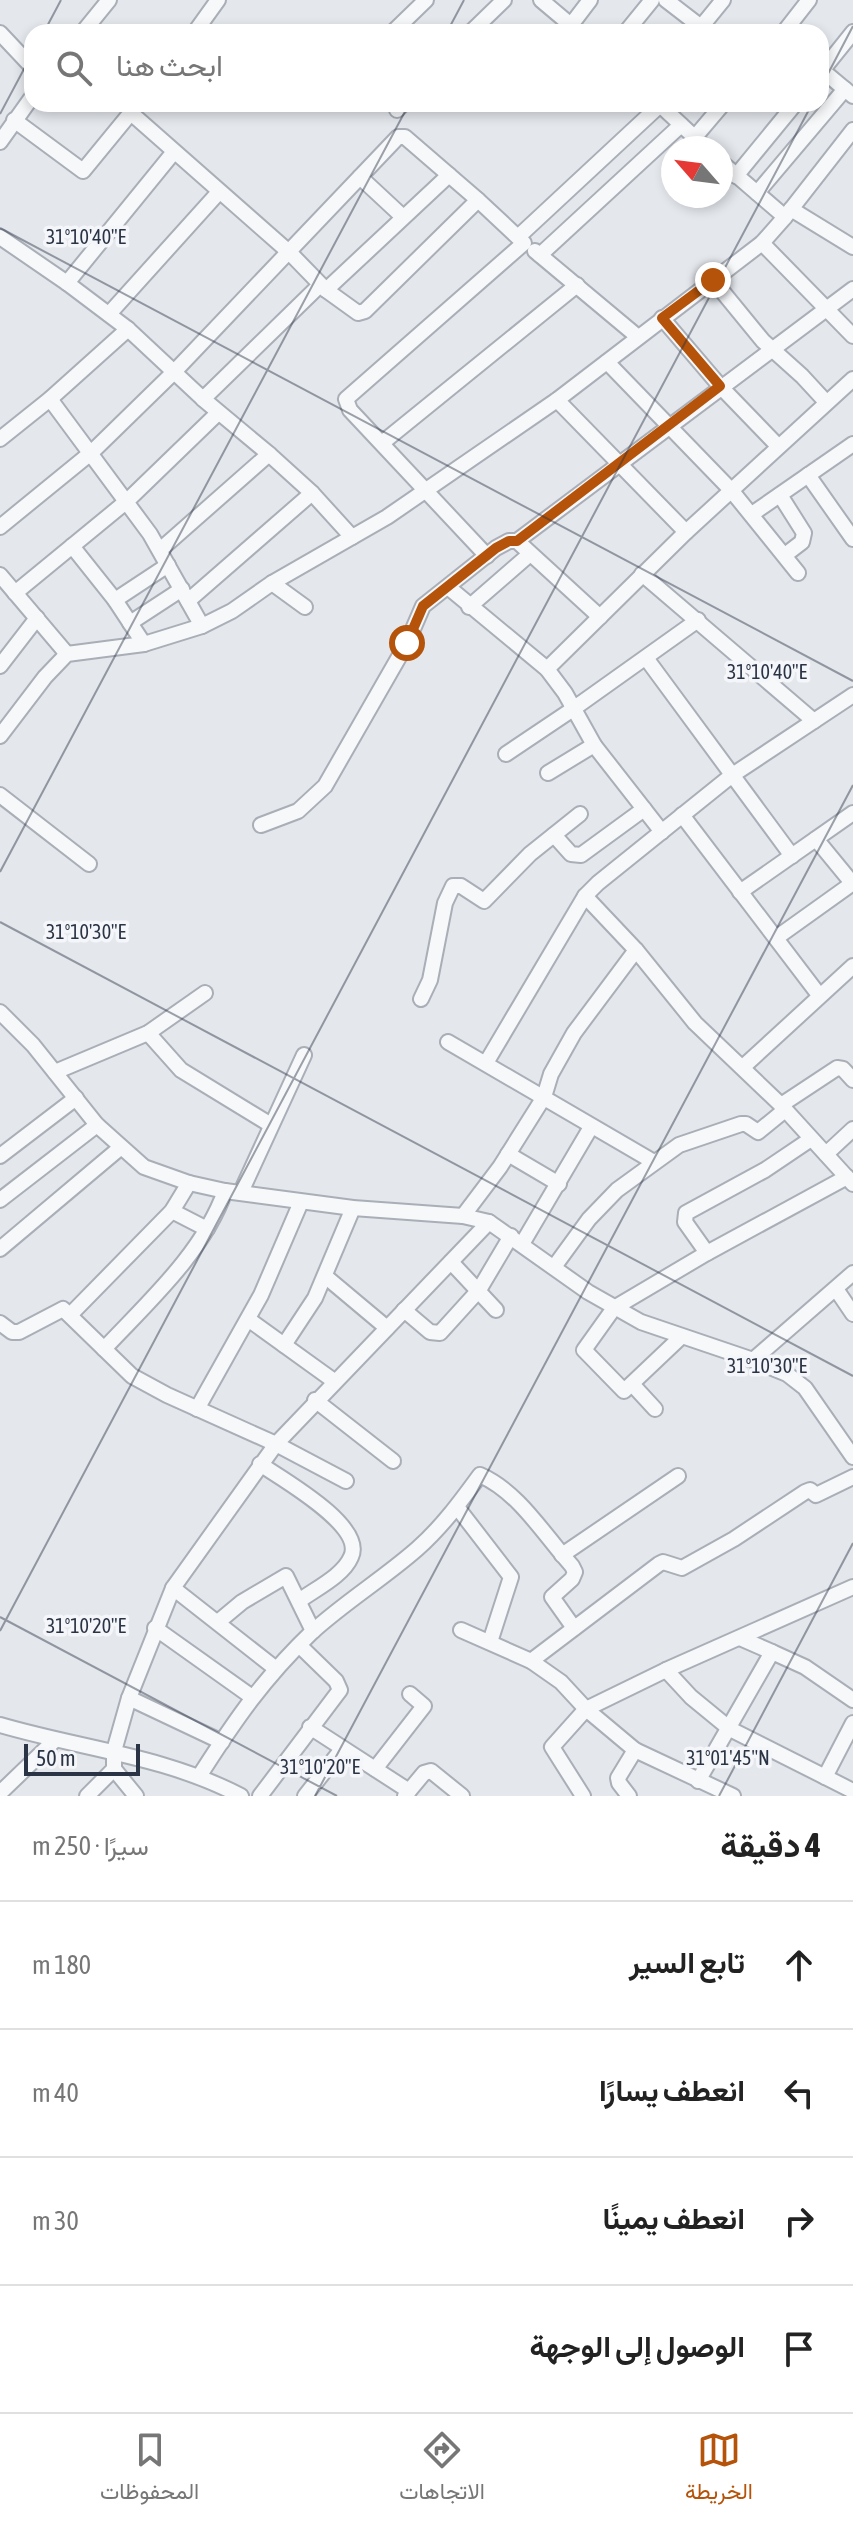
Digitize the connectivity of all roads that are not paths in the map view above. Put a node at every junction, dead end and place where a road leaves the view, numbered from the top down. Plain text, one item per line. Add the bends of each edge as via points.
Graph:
1 (109, 0) edge
2 (218, 0) edge
3 (426, 0) edge
4 (504, 0) edge
5 (541, 0) edge
6 (590, 0) edge
7 (652, 0) edge
8 (666, 0) edge
9 (723, 0) edge
10 (809, 0) edge
11 (90, 24) edge
12 (201, 24) edge
13 (401, 24) edge
14 (479, 24) edge
15 (570, 24) edge
16 (577, 24) edge
17 (632, 24) edge
18 (692, 24) edge
19 (704, 24) edge
20 (790, 24) edge
21 (853, 32) edge
22 (0, 33) edge
23 (24, 58) edge
24 (829, 62) edge
25 (829, 77) edge
26 (849, 93) edge
27 (24, 107) edge
28 (131, 112) edge
29 (137, 112) edge
30 (651, 112) edge
31 (667, 112) edge
32 (716, 112) edge
33 (788, 112) edge
34 (14, 120) junction
35 (681, 125) junction
36 (853, 130) edge
37 (694, 136) edge
38 (696, 136) edge
39 (0, 142) edge
40 (173, 153) junction
41 (733, 173) edge
42 (449, 175) junction
43 (736, 176) junction
44 (360, 177) junction
45 (219, 192) junction
46 (757, 193) junction
47 (478, 200) junction
48 (788, 213) junction
49 (403, 217) junction
50 (0, 237) edge
51 (521, 241) junction
52 (762, 243) junction
53 (853, 247) edge
54 (290, 253) junction
55 (540, 255) junction
56 (713, 280) junction
57 (67, 283) junction
58 (577, 285) junction
59 (323, 287) junction
60 (853, 289) edge
61 (826, 307) junction
62 (109, 314) junction
63 (662, 318) junction
64 (128, 329) junction
65 (853, 336) edge
66 (638, 337) junction
67 (773, 349) junction
68 (607, 362) junction
69 (174, 372) junction
70 (853, 379) edge
71 (720, 386) junction
72 (50, 399) junction
73 (203, 399) junction
74 (557, 400) junction
75 (826, 402) junction
76 (218, 413) junction
77 (668, 427) junction
78 (0, 439) edge
79 (382, 443) junction
80 (853, 444) edge
81 (778, 446) junction
82 (92, 452) junction
83 (269, 454) junction
84 (619, 462) junction
85 (808, 475) junction
86 (427, 489) junction
87 (731, 490) junction
88 (312, 493) junction
89 (780, 495) junction
90 (127, 501) junction
91 (752, 514) junction
92 (0, 527) edge
93 (686, 532) junction
94 (352, 537) junction
95 (853, 539) edge
96 (517, 541) junction
97 (72, 546) junction
98 (160, 550) junction
99 (530, 554) junction
100 (785, 555) junction
101 (487, 556) junction
102 (168, 565) junction
103 (798, 573) dead end
104 (642, 574) junction
105 (0, 575) edge
106 (272, 583) junction
107 (448, 587) junction
108 (15, 593) junction
109 (185, 595) junction
110 (115, 600) junction
111 (305, 607) dead end
112 (469, 607) junction
113 (600, 617) junction
114 (37, 618) junction
115 (698, 620) junction
116 (130, 623) junction
117 (202, 626) junction
118 (144, 644) junction
119 (67, 654) junction
120 (646, 658) junction
121 (0, 666) edge
122 (547, 669) junction
123 (853, 695) edge
124 (573, 709) junction
125 (814, 721) junction
126 (0, 736) edge
127 (594, 745) junction
128 (506, 754) dead end
129 (548, 773) dead end
130 (731, 776) junction
131 (0, 795) edge
132 (644, 809) junction
133 (853, 813) edge
134 (580, 814) dead end
135 (682, 815) junction
136 (261, 825) dead end
137 (662, 832) junction
138 (554, 835) junction
139 (816, 839) junction
140 (792, 856) junction
141 (89, 864) dead end
142 (853, 883) edge
143 (740, 892) junction
144 (585, 896) junction
145 (776, 938) junction
146 (636, 950) junction
147 (850, 975) edge
148 (205, 993) dead end
149 (819, 995) junction
150 (421, 999) dead end
151 (0, 1012) edge
152 (148, 1033) junction
153 (448, 1042) dead end
154 (304, 1055) dead end
155 (486, 1063) junction
156 (743, 1067) junction
157 (55, 1072) junction
158 (853, 1080) edge
159 (544, 1097) junction
160 (76, 1098) junction
161 (783, 1108) junction
162 (97, 1125) junction
163 (271, 1125) junction
164 (591, 1127) junction
165 (853, 1129) edge
166 (811, 1139) junction
167 (120, 1148) junction
168 (508, 1154) junction
169 (826, 1154) junction
170 (0, 1156) edge
171 (654, 1162) junction
172 (850, 1181) edge
173 (189, 1183) junction
174 (559, 1184) junction
175 (225, 1191) junction
176 (241, 1192) junction
177 (0, 1200) edge
178 (301, 1202) junction
179 (353, 1208) junction
180 (172, 1211) junction
181 (463, 1216) junction
182 (489, 1222) junction
183 (207, 1229) junction
184 (516, 1240) junction
185 (0, 1249) edge
186 (707, 1253) junction
187 (451, 1262) junction
188 (554, 1267) junction
189 (853, 1273) edge
190 (325, 1276) junction
191 (836, 1289) junction
192 (479, 1290) junction
193 (614, 1308) junction
194 (404, 1310) junction
195 (496, 1310) dead end
196 (853, 1314) edge
197 (70, 1315) junction
198 (248, 1319) junction
199 (0, 1323) edge
200 (387, 1328) junction
201 (681, 1337) junction
202 (284, 1345) junction
203 (104, 1349) junction
204 (753, 1360) junction
205 (334, 1381) junction
206 (632, 1384) junction
207 (315, 1400) junction
208 (197, 1409) junction
209 (655, 1409) dead end
210 (847, 1436) edge
211 (276, 1444) junction
212 (853, 1457) edge
213 (393, 1461) dead end
214 (260, 1464) junction
215 (678, 1476) dead end
216 (853, 1477) edge
217 (346, 1481) dead end
218 (457, 1507) junction
219 (562, 1555) junction
220 (853, 1587) edge
221 (173, 1588) junction
222 (299, 1601) junction
223 (218, 1622) junction
224 (155, 1628) junction
225 (574, 1628) junction
226 (461, 1630) dead end
227 (313, 1631) junction
228 (740, 1638) junction
229 (490, 1642) junction
230 (300, 1646) junction
231 (772, 1652) junction
232 (531, 1661) junction
233 (275, 1668) junction
234 (666, 1670) junction
235 (410, 1694) dead end
236 (252, 1697) junction
237 (129, 1698) junction
238 (853, 1700) edge
239 (586, 1709) junction
240 (853, 1723) edge
241 (0, 1725) edge
242 (310, 1727) junction
243 (730, 1729) junction
244 (55, 1740) junction
245 (222, 1742) junction
246 (342, 1749) junction
247 (635, 1750) junction
248 (114, 1751) junction
249 (114, 1769) junction
250 (375, 1769) junction
251 (200, 1775) junction
252 (825, 1777) junction
253 (698, 1781) junction
254 (853, 1791) edge
255 (714, 1792) edge
256 (0, 1793) edge
257 (407, 1794) edge
258 (235, 1795) edge
259 (87, 1796) edge
260 (136, 1796) edge
261 (260, 1796) edge
262 (305, 1796) edge
263 (462, 1796) edge
264 (583, 1796) edge
265 (629, 1796) edge
266 (733, 1796) edge

1 - 11 street
2 - 12 street
3 - 13 street
4 - 14 street
5 - 15 street
6 - 16 street
7 - 17 street
8 - 18 street
9 - 19 street
10 - 20 street
21 - 24 street
22 - 23 street
25 - 26 street
26 - 46 street
27 - 34 street
28 - 34 street via 83,171
29 - 40 street
30 - 51 street
31 - 35 street
32 - 38 street
33 - 43 street
34 - 39 street
35 - 37 street
35 - 55 street
36 - 48 street
40 - 45 street
40 - 57 street
41 - 43 street
42 - 44 street via 403,136
42 - 47 street
42 - 49 street
43 - 46 street
44 - 49 street
44 - 54 street
45 - 54 street
45 - 62 street
46 - 48 street
47 - 51 street
47 - 59 street via 365,311 352,310
48 - 52 street
48 - 53 street
49 - 59 street
50 - 57 street
51 - 55 street
51 - 79 street via 346,399
52 - 56 street
52 - 61 street
54 - 59 street
54 - 69 street
55 - 58 street
56 - 63 street
56 - 67 street
57 - 62 street
58 - 66 street
58 - 79 street
59 - 73 street
60 - 61 street
61 - 65 street
61 - 67 street
62 - 64 street
63 - 66 street
63 - 71 street
64 - 69 street
64 - 72 street
66 - 68 street
67 - 71 street
67 - 75 street
68 - 74 street
68 - 77 street
69 - 73 street
69 - 82 street
70 - 75 street
71 - 77 street
71 - 81 street
72 - 78 street
72 - 82 street
73 - 76 street
74 - 84 street
74 - 86 street
75 - 81 street
76 - 83 street
76 - 90 street
77 - 84 street
77 - 87 street
79 - 86 street
80 - 85 street
81 - 87 street
82 - 90 street
82 - 92 street
83 - 88 street
83 - 98 street
84 - 93 street
84 - 96 street
85 - 89 street
85 - 95 street
86 - 94 street
86 - 101 street
87 - 91 street
87 - 93 street
88 - 94 street
88 - 109 street
89 - 91 street
89 - 100 street via 804,533 802,542
90 - 97 street
90 - 98 street
91 - 100 street
93 - 104 street
94 - 106 street
96 - 99 street
96 - 101 street via 503,543
97 - 108 street
97 - 110 street
98 - 102 street
99 - 112 street
99 - 113 street
100 - 103 street
101 - 107 street
102 - 109 street
102 - 110 street
104 - 113 street
104 - 115 street
105 - 108 street
106 - 111 street
106 - 117 street
107 - 112 street
107 - 136 street via 419,612 407,643 325,786 298,811
108 - 114 street
109 - 116 street
109 - 117 street
110 - 116 street
112 - 122 street
113 - 122 street
114 - 119 street
114 - 121 street
115 - 120 street
115 - 125 street
116 - 118 street
117 - 118 street
118 - 119 street
119 - 126 street
120 - 124 street
120 - 130 street
122 - 124 street
123 - 125 street
124 - 127 street
124 - 128 street
125 - 130 street
127 - 129 street
127 - 132 street
130 - 135 street
130 - 140 street
131 - 141 street
132 - 137 street
132 - 138 street via 581,855 571,854
133 - 139 street
134 - 138 street
135 - 137 street
135 - 143 street
137 - 144 street
138 - 150 street via 484,901 453,886
139 - 140 street
139 - 142 street
140 - 143 street
142 - 145 street
143 - 145 street
144 - 146 street
144 - 155 street
145 - 149 street
146 - 156 street via 695,1023
146 - 159 street via 574,1033
147 - 149 street
148 - 152 street
149 - 156 street
151 - 157 street
152 - 157 street
152 - 163 street via 181,1070
153 - 155 street
154 - 163 street
155 - 159 street
156 - 161 street
157 - 160 street
158 - 161 street via 837,1068
159 - 164 street
159 - 168 street
160 - 162 street
160 - 170 street
161 - 166 street
161 - 171 street via 758,1132 741,1124 679,1145
162 - 167 street
162 - 177 street
163 - 176 street
164 - 171 street
164 - 174 street
165 - 169 street
166 - 169 street
166 - 186 street via 686,1213 685,1222
167 - 173 street via 144,1167
167 - 185 street
168 - 174 street
168 - 181 street
169 - 172 street
171 - 188 street via 600,1206
172 - 186 street
173 - 175 street
173 - 180 street
174 - 184 street
175 - 176 street
175 - 183 street
176 - 178 street
178 - 179 street
178 - 198 street
179 - 181 street
179 - 190 street
180 - 183 street
180 - 197 street
181 - 182 street
182 - 184 street
182 - 187 street
183 - 203 street
184 - 188 street
184 - 192 street
186 - 193 street
187 - 192 street
187 - 194 street
188 - 193 street
189 - 191 street
190 - 200 street
190 - 202 street
191 - 196 street
191 - 204 street
192 - 194 street via 437,1334
192 - 195 street
193 - 201 street
193 - 206 street via 584,1350 624,1391
194 - 200 street
197 - 199 street via 63,1309 19,1332
197 - 203 street
198 - 202 street
198 - 208 street
200 - 205 street
201 - 204 street
201 - 206 street
202 - 205 street
203 - 208 street via 132,1376
204 - 210 street via 805,1388
205 - 207 street
206 - 209 street
207 - 211 street
207 - 213 street
208 - 211 street
210 - 212 street
211 - 214 street
211 - 217 street
214 - 221 street
214 - 222 street via 320,1504 352,1539 348,1562
215 - 219 street
216 - 225 street via 816,1495 807,1490 682,1568 659,1564
218 - 219 street via 480,1475 491,1480 524,1509
218 - 227 street via 419,1547
218 - 229 street via 511,1577
219 - 225 street via 574,1575 552,1597
220 - 228 street
221 - 223 street
221 - 224 street
222 - 223 street via 286,1576
222 - 227 street
223 - 233 street
224 - 236 street
224 - 237 street
225 - 232 street
226 - 229 street
227 - 230 street
228 - 231 street
228 - 234 street
229 - 232 street
230 - 233 street
230 - 242 street via 340,1685
231 - 238 street
231 - 243 street
232 - 239 street via 573,1692
233 - 236 street
234 - 239 street
234 - 243 street
235 - 250 street via 424,1706
236 - 245 street
237 - 245 street
237 - 248 street
239 - 247 street
239 - 264 street via 552,1747
240 - 252 street
241 - 244 street
242 - 246 street
242 - 261 street
243 - 252 street
243 - 253 street
244 - 248 street
244 - 256 street
245 - 251 street
246 - 250 street
246 - 262 street
247 - 253 street
247 - 265 street via 618,1778
248 - 249 street
248 - 251 street
249 - 259 street
249 - 260 street
250 - 257 street
251 - 258 street
252 - 254 street
253 - 255 street
255 - 266 street
257 - 263 street via 431,1771

